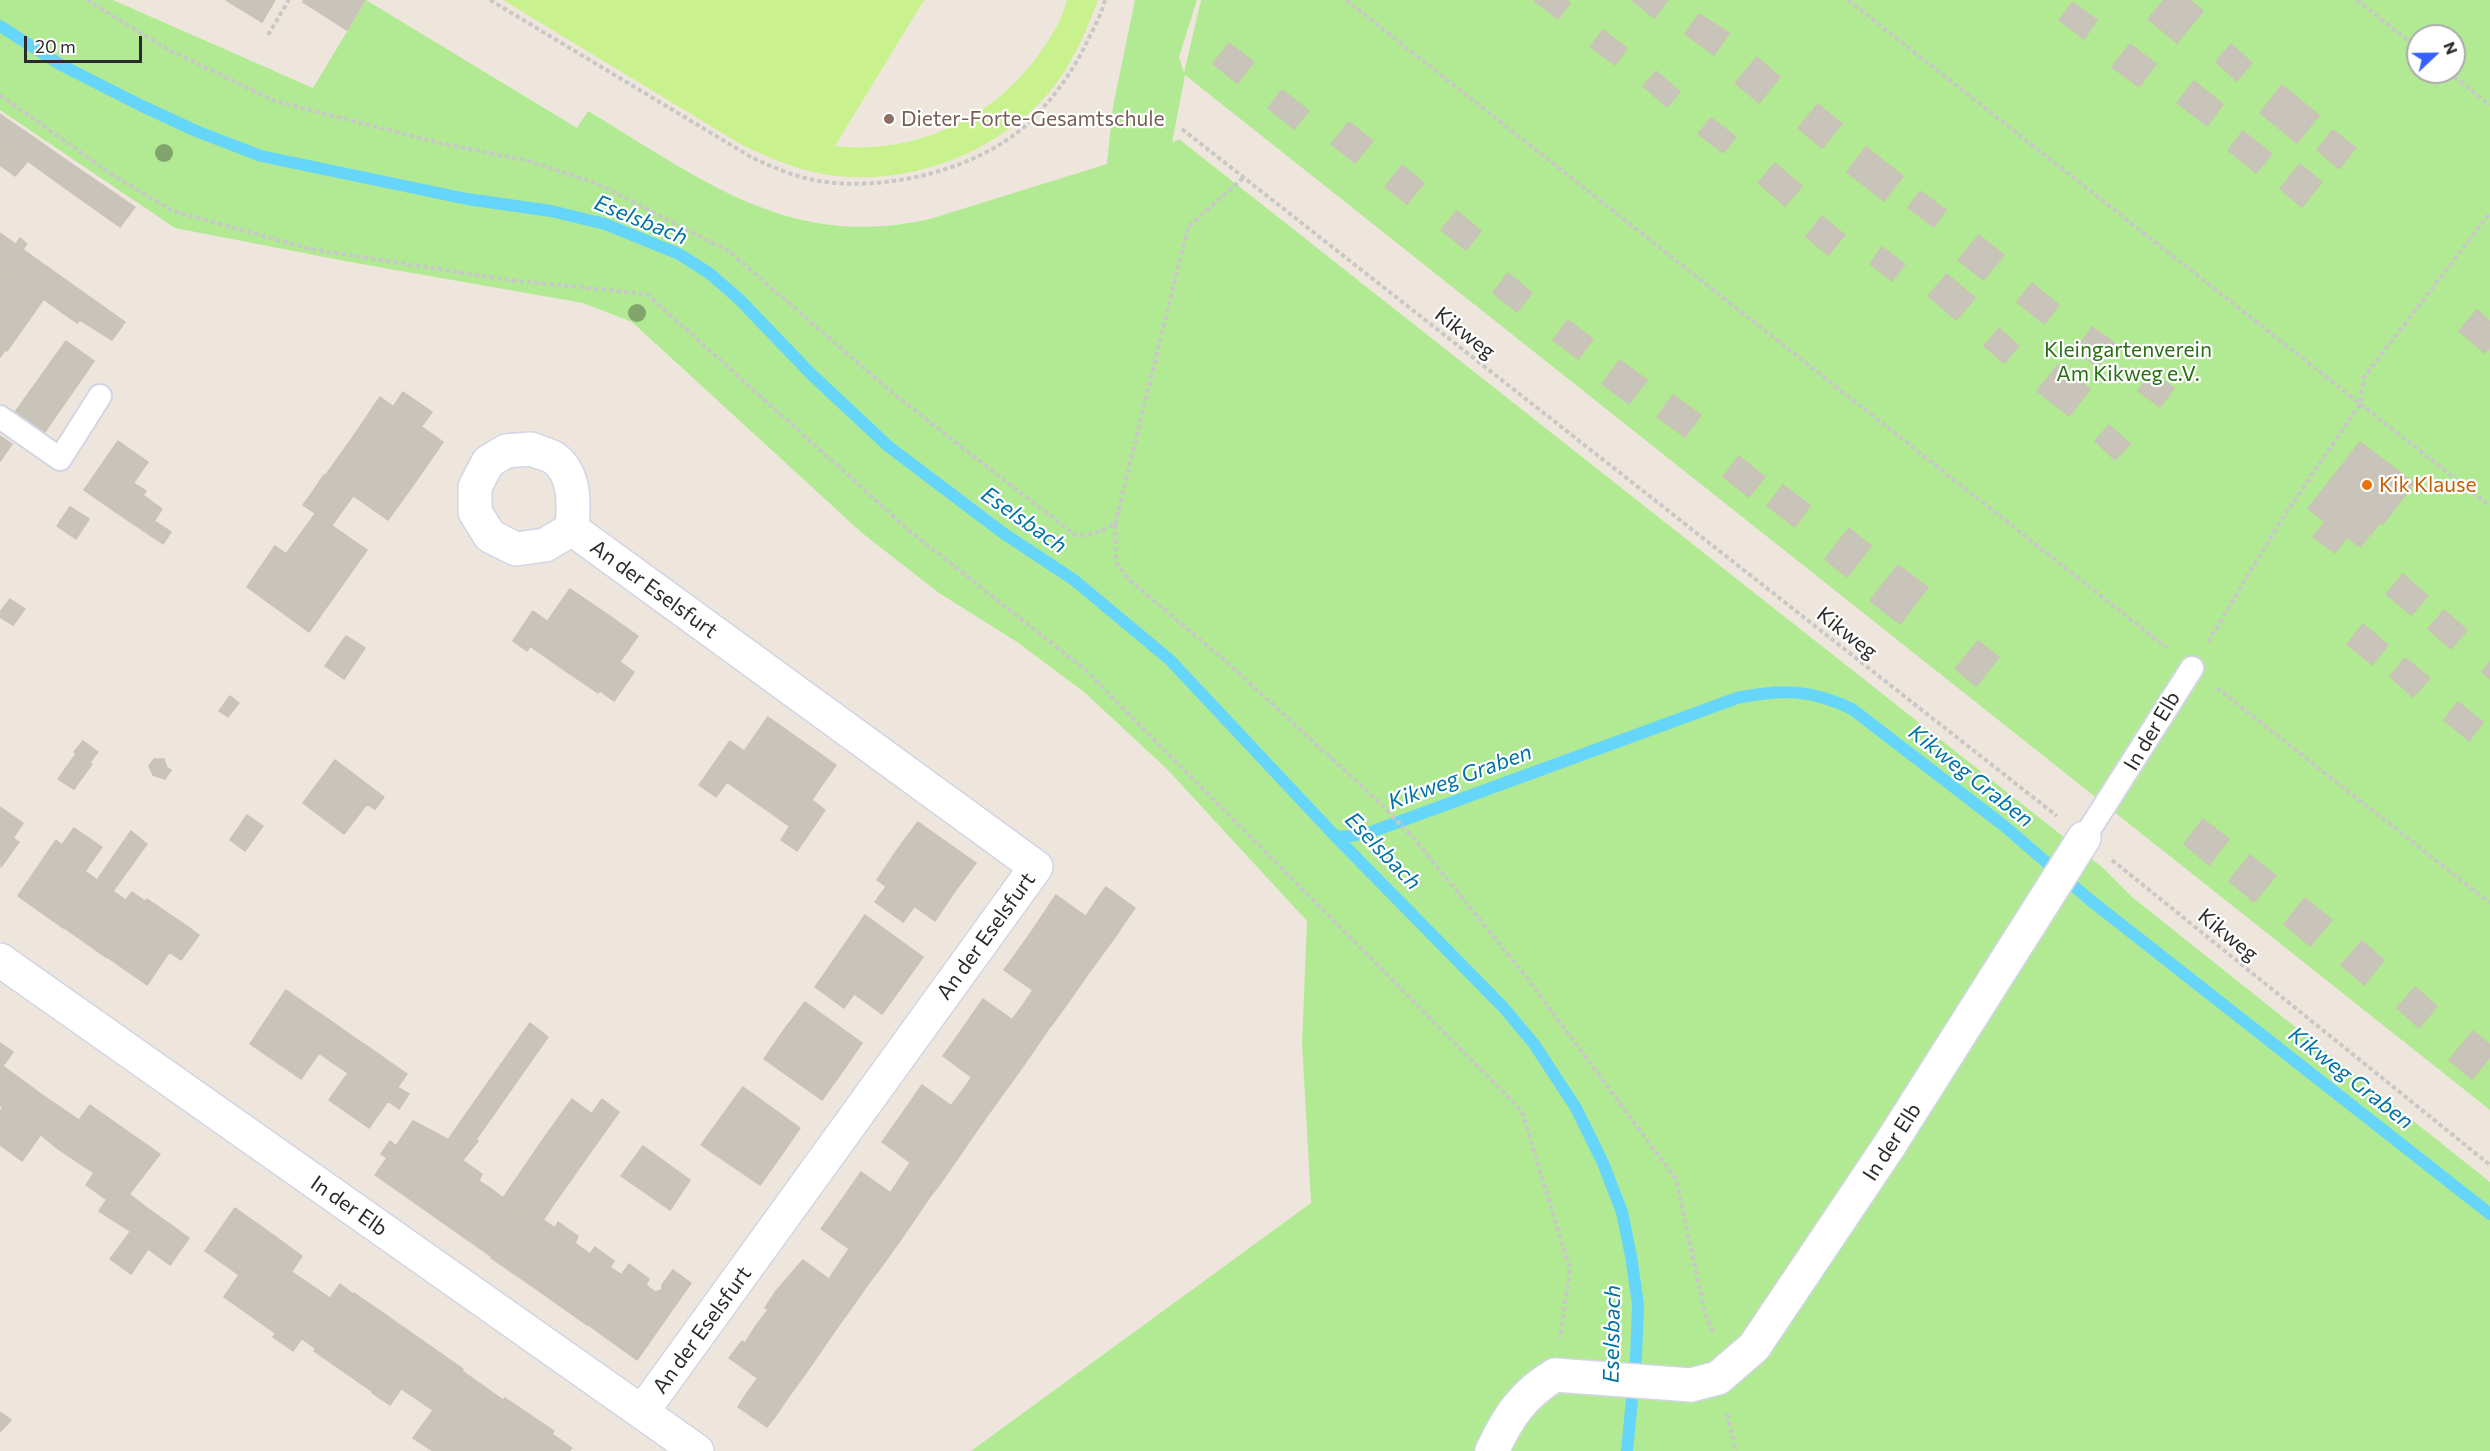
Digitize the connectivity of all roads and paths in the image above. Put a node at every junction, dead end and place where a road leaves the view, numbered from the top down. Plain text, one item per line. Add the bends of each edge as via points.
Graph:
1 (87, 0) edge
2 (289, 0) edge
3 (490, 0) edge
4 (1105, 0) edge
5 (1346, 0) edge
6 (1848, 0) edge
7 (2357, 0) edge
8 (268, 35) dead end
9 (2406, 39) edge
10 (2463, 84) edge
11 (0, 96) edge
12 (2490, 105) edge
13 (1182, 129) dead end
14 (1243, 178) junction
15 (2490, 213) edge
16 (100, 396) dead end
17 (2360, 404) junction
18 (0, 417) edge
19 (2490, 507) edge
20 (1115, 524) junction
21 (572, 529) dead end
22 (2192, 668) junction
23 (2078, 847) junction
24 (2490, 903) edge
25 (0, 960) edge
26 (2490, 1164) edge
27 (1729, 1371) junction
28 (1570, 1376) junction
29 (642, 1412) junction
30 (697, 1451) edge
31 (1492, 1451) edge

1 - 20 path via 167,49 275,101 529,161 598,184 730,252 895,395 1076,535 1098,532
2 - 8 path
3 - 4 path via 759,161 819,181 856,183 935,172 992,149 1024,127 1072,71
5 - 22 path
6 - 17 path
7 - 9 path
10 - 12 path
11 - 28 path via 114,176 173,211 311,249 509,280 647,294 911,532 1083,668 1522,1111 1570,1270
13 - 14 path, Kikweg
14 - 20 path via 1188,227
14 - 23 path, Kikweg
15 - 17 path via 2364,377
16 - 18 lane via 60,459
17 - 19 path
17 - 22 path via 2282,519
20 - 27 path via 1116,562 1128,579 1229,664 1417,842 1527,978 1676,1179 1705,1313
21 - 29 street, An der Eselsfurt via 1036,867
22 - 23 lane, In der Elb
22 - 24 path
23 - 26 path, Kikweg
23 - 27 street, In der Elb via 1780,1312 1754,1347
25 - 29 street, In der Elb
27 - 28 street, In der Elb via 1705,1383 1678,1384
28 - 31 street via 1524,1397
29 - 30 street, In der Elb

